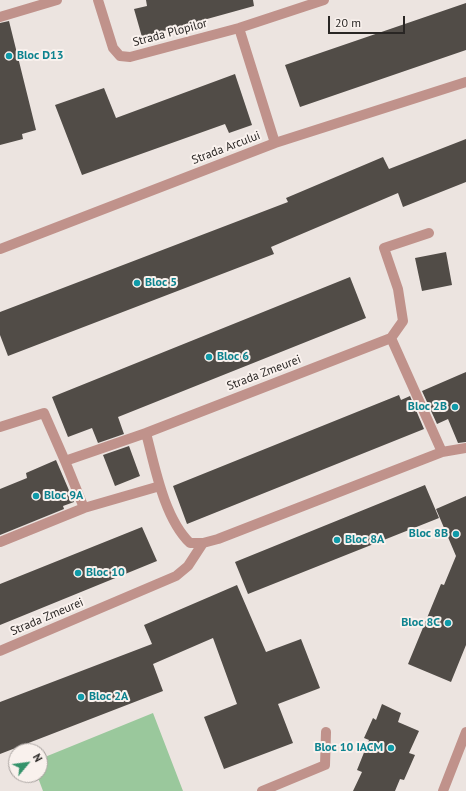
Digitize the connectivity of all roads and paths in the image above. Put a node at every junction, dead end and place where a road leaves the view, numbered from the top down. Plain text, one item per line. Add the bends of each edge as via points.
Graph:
1 (57, 0) edge
2 (98, 0) edge
3 (324, 0) edge
4 (0, 16) edge
5 (239, 28) junction
6 (466, 82) edge
7 (275, 143) junction
8 (429, 233) dead end
9 (0, 249) edge
10 (392, 338) junction
11 (0, 427) edge
12 (146, 433) junction
13 (466, 448) edge
14 (442, 452) junction
15 (65, 461) junction
16 (160, 486) junction
17 (84, 508) junction
18 (0, 542) edge
19 (203, 544) junction
20 (0, 651) edge
21 (326, 732) dead end
22 (466, 732) edge
23 (446, 790) edge
24 (262, 791) edge

1 - 4 street
2 - 5 street, Strada Plopilor via 113,48 120,56 130,57
3 - 5 street, Strada Plopilor
5 - 7 street
6 - 7 street, Strada Arcului
7 - 9 street, Strada Arcului
8 - 10 street via 384,248 398,289 403,321
10 - 12 street, Strada Zmeurei
10 - 14 street
11 - 15 street via 44,413
12 - 15 street, Strada Zmeurei
12 - 16 street
13 - 14 street
14 - 19 street
15 - 17 street
16 - 17 street
16 - 19 street via 183,536 190,543
17 - 18 street
19 - 20 street, Strada Zmeurei via 188,566 176,576
21 - 24 street via 325,765
22 - 23 street

